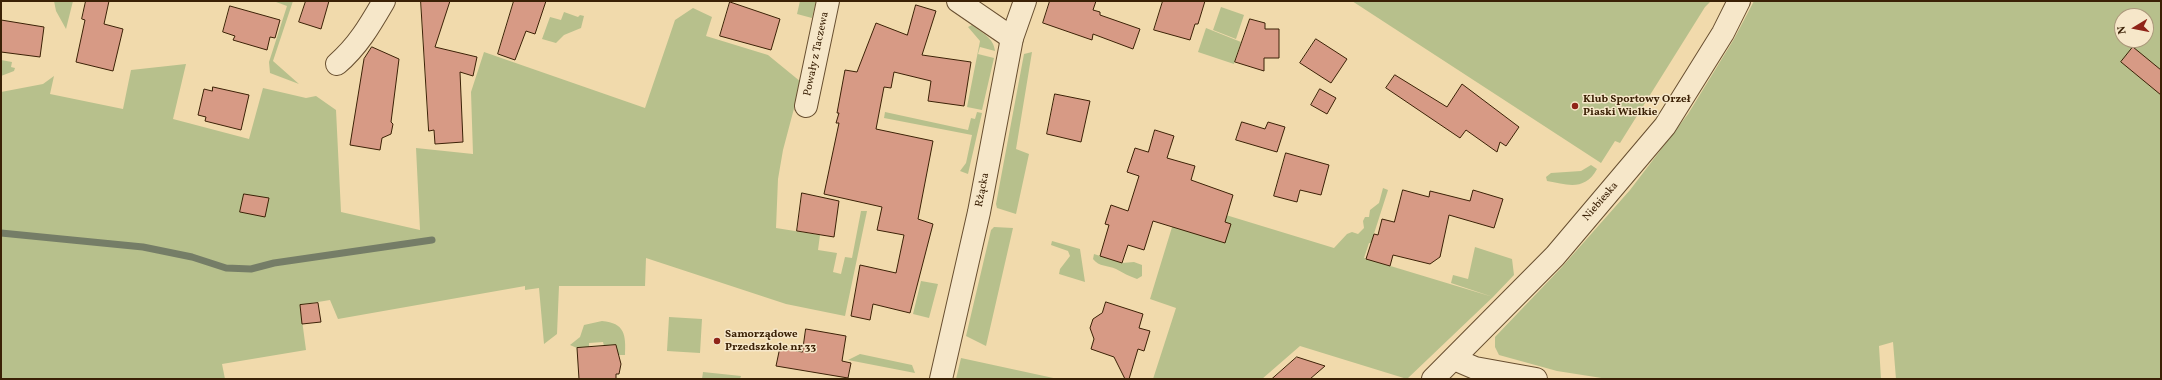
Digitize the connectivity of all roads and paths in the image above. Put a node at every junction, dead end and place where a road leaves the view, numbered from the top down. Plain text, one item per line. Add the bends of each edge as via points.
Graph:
1 (384, 1) edge
2 (828, 1) edge
3 (958, 1) edge
4 (1025, 1) edge
5 (1739, 1) edge
6 (1012, 38) junction
7 (337, 64) dead end
8 (806, 106) dead end
9 (1454, 359) junction
10 (941, 379) edge
11 (1433, 379) edge
12 (1536, 379) edge

1 - 7 street via 366,33
2 - 8 street, Powały z Taczewa
3 - 6 street
4 - 6 street, Rżącka
5 - 9 street, Niebieska via 1665,126 1555,256
6 - 10 street, Rżącka via 979,212
9 - 11 street, Niebieska
9 - 12 street via 1475,368

